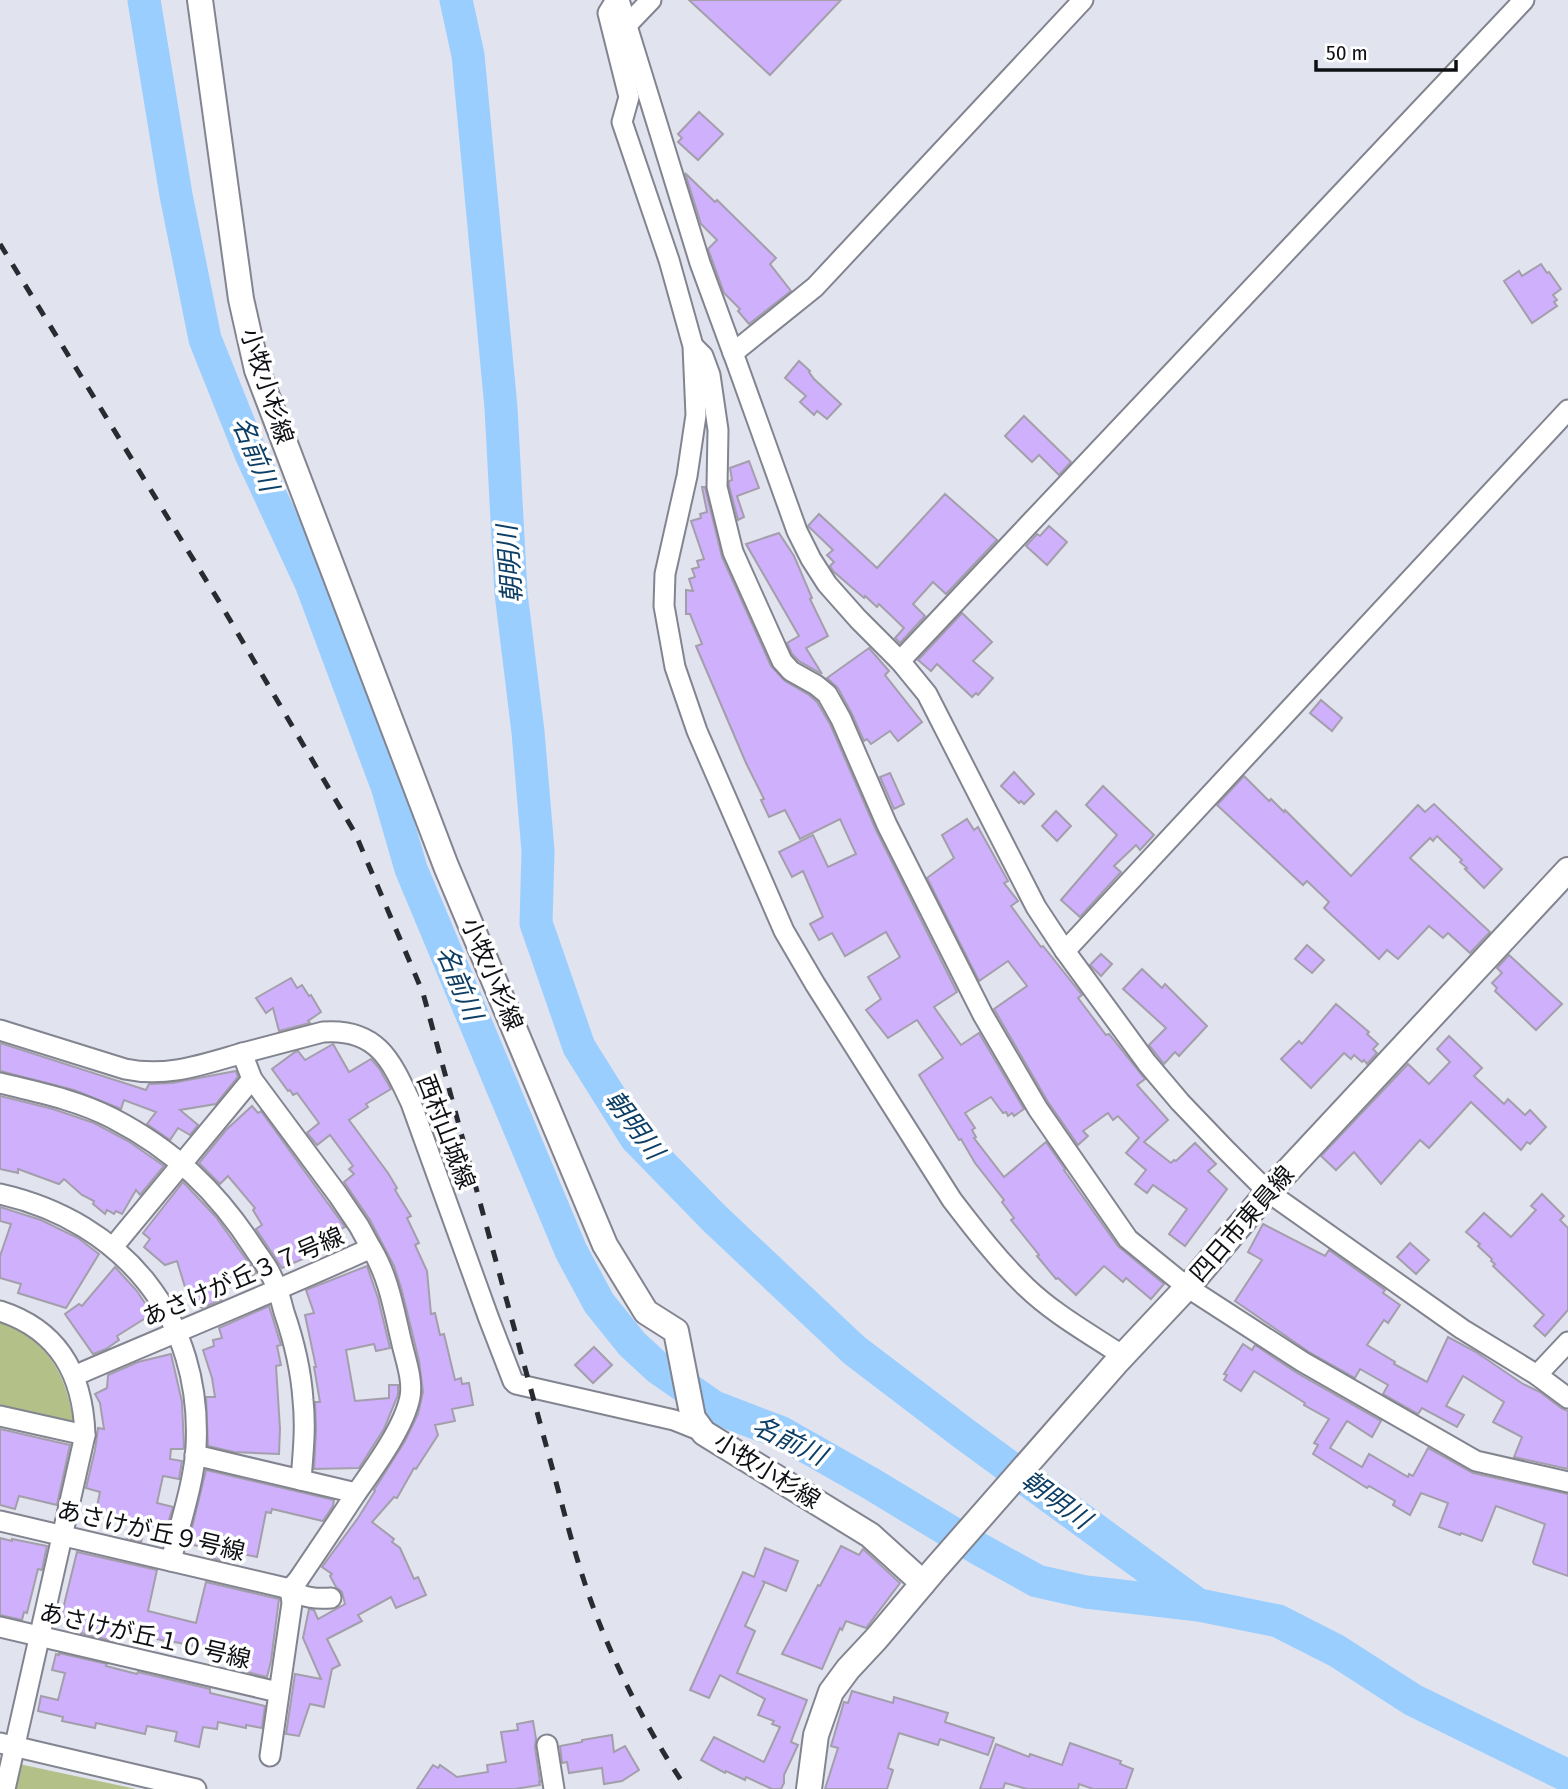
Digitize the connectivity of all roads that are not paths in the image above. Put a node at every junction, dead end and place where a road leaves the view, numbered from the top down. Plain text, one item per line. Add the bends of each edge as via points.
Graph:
1 (200, 0) edge
2 (617, 0) edge
3 (651, 0) edge
4 (1083, 0) edge
5 (1524, 0) edge
6 (627, 25) junction
7 (693, 346) junction
8 (733, 353) junction
9 (1568, 410) edge
10 (900, 661) junction
11 (1568, 870) edge
12 (1065, 951) junction
13 (0, 1030) edge
14 (242, 1053) junction
15 (252, 1079) junction
16 (0, 1083) edge
17 (182, 1164) junction
18 (1268, 1192) junction
19 (0, 1194) edge
20 (113, 1247) junction
21 (371, 1248) junction
22 (1187, 1287) junction
23 (278, 1291) junction
24 (0, 1311) edge
25 (176, 1332) junction
26 (1568, 1342) edge
27 (1119, 1359) junction
28 (74, 1376) junction
29 (1537, 1376) junction
30 (1568, 1398) edge
31 (0, 1416) edge
32 (699, 1425) junction
33 (85, 1435) junction
34 (195, 1455) junction
35 (301, 1480) junction
36 (1568, 1482) edge
37 (356, 1493) junction
38 (0, 1521) edge
39 (63, 1535) junction
40 (171, 1561) junction
41 (929, 1576) junction
42 (290, 1589) junction
43 (331, 1598) dead end
44 (0, 1627) edge
45 (40, 1637) junction
46 (278, 1692) junction
47 (8, 1745) edge
48 (547, 1745) dead end
49 (270, 1756) dead end
50 (5, 1789) edge
51 (195, 1789) edge
52 (554, 1789) edge
53 (809, 1789) edge

1 - 32 main road, 小牧小杉線 via 241,299 257,370 446,866 606,1245 646,1312 676,1331
2 - 6 street
2 - 7 street via 608,13 629,97 622,122
3 - 6 street
4 - 8 street via 815,287
5 - 10 street
6 - 8 street
7 - 22 street via 703,356 710,375 718,430 717,486 733,552 782,661 827,694 976,1003 1038,1109 1128,1239
7 - 27 street via 696,415 665,574 664,606 675,667 697,731 785,931 952,1200 1027,1287
8 - 10 street via 811,559 827,584
9 - 12 street
10 - 12 street via 927,694 1036,907
11 - 18 main road, 四日市東員線
12 - 18 street via 1147,1063
13 - 14 street, 西村山城線 via 142,1072 183,1069
14 - 15 street, あさけが丘３７号線
14 - 32 street, 西村山城線 via 323,1032 342,1031 369,1040 399,1076 411,1102 513,1381
15 - 17 street
15 - 21 street, あさけが丘３７号線 via 338,1195
16 - 17 street via 110,1117
17 - 20 street
17 - 23 street via 234,1217
18 - 22 main road, 四日市東員線
18 - 29 street via 1462,1329
19 - 20 street via 53,1210
20 - 25 street via 149,1286
21 - 23 street, あさけが丘３７号線
21 - 37 street via 393,1301 410,1399 386,1449
22 - 27 main road, 四日市東員線
22 - 36 street via 1303,1363 1475,1461
23 - 25 street, あさけが丘３７号線
23 - 35 street via 304,1402
24 - 28 street via 26,1321 48,1337
25 - 28 street, あさけが丘３７号線
25 - 34 street via 193,1387
26 - 29 street
27 - 41 main road, 四日市東員線
28 - 33 street
29 - 30 street
31 - 33 street
32 - 41 main road, 小牧小杉線
33 - 39 street
34 - 35 street
34 - 40 street
35 - 37 street
37 - 42 street
38 - 39 street, あさけが丘９号線
39 - 40 street, あさけが丘９号線
39 - 45 street
40 - 42 street, あさけが丘９号線
41 - 53 main road via 831,1692 816,1735
42 - 43 street, あさけが丘９号線 via 315,1599
42 - 46 street via 292,1603
44 - 45 street, あさけが丘１０号線
45 - 46 street, あさけが丘１０号線
45 - 47 street
46 - 49 street
47 - 50 street
47 - 51 street
48 - 52 street

